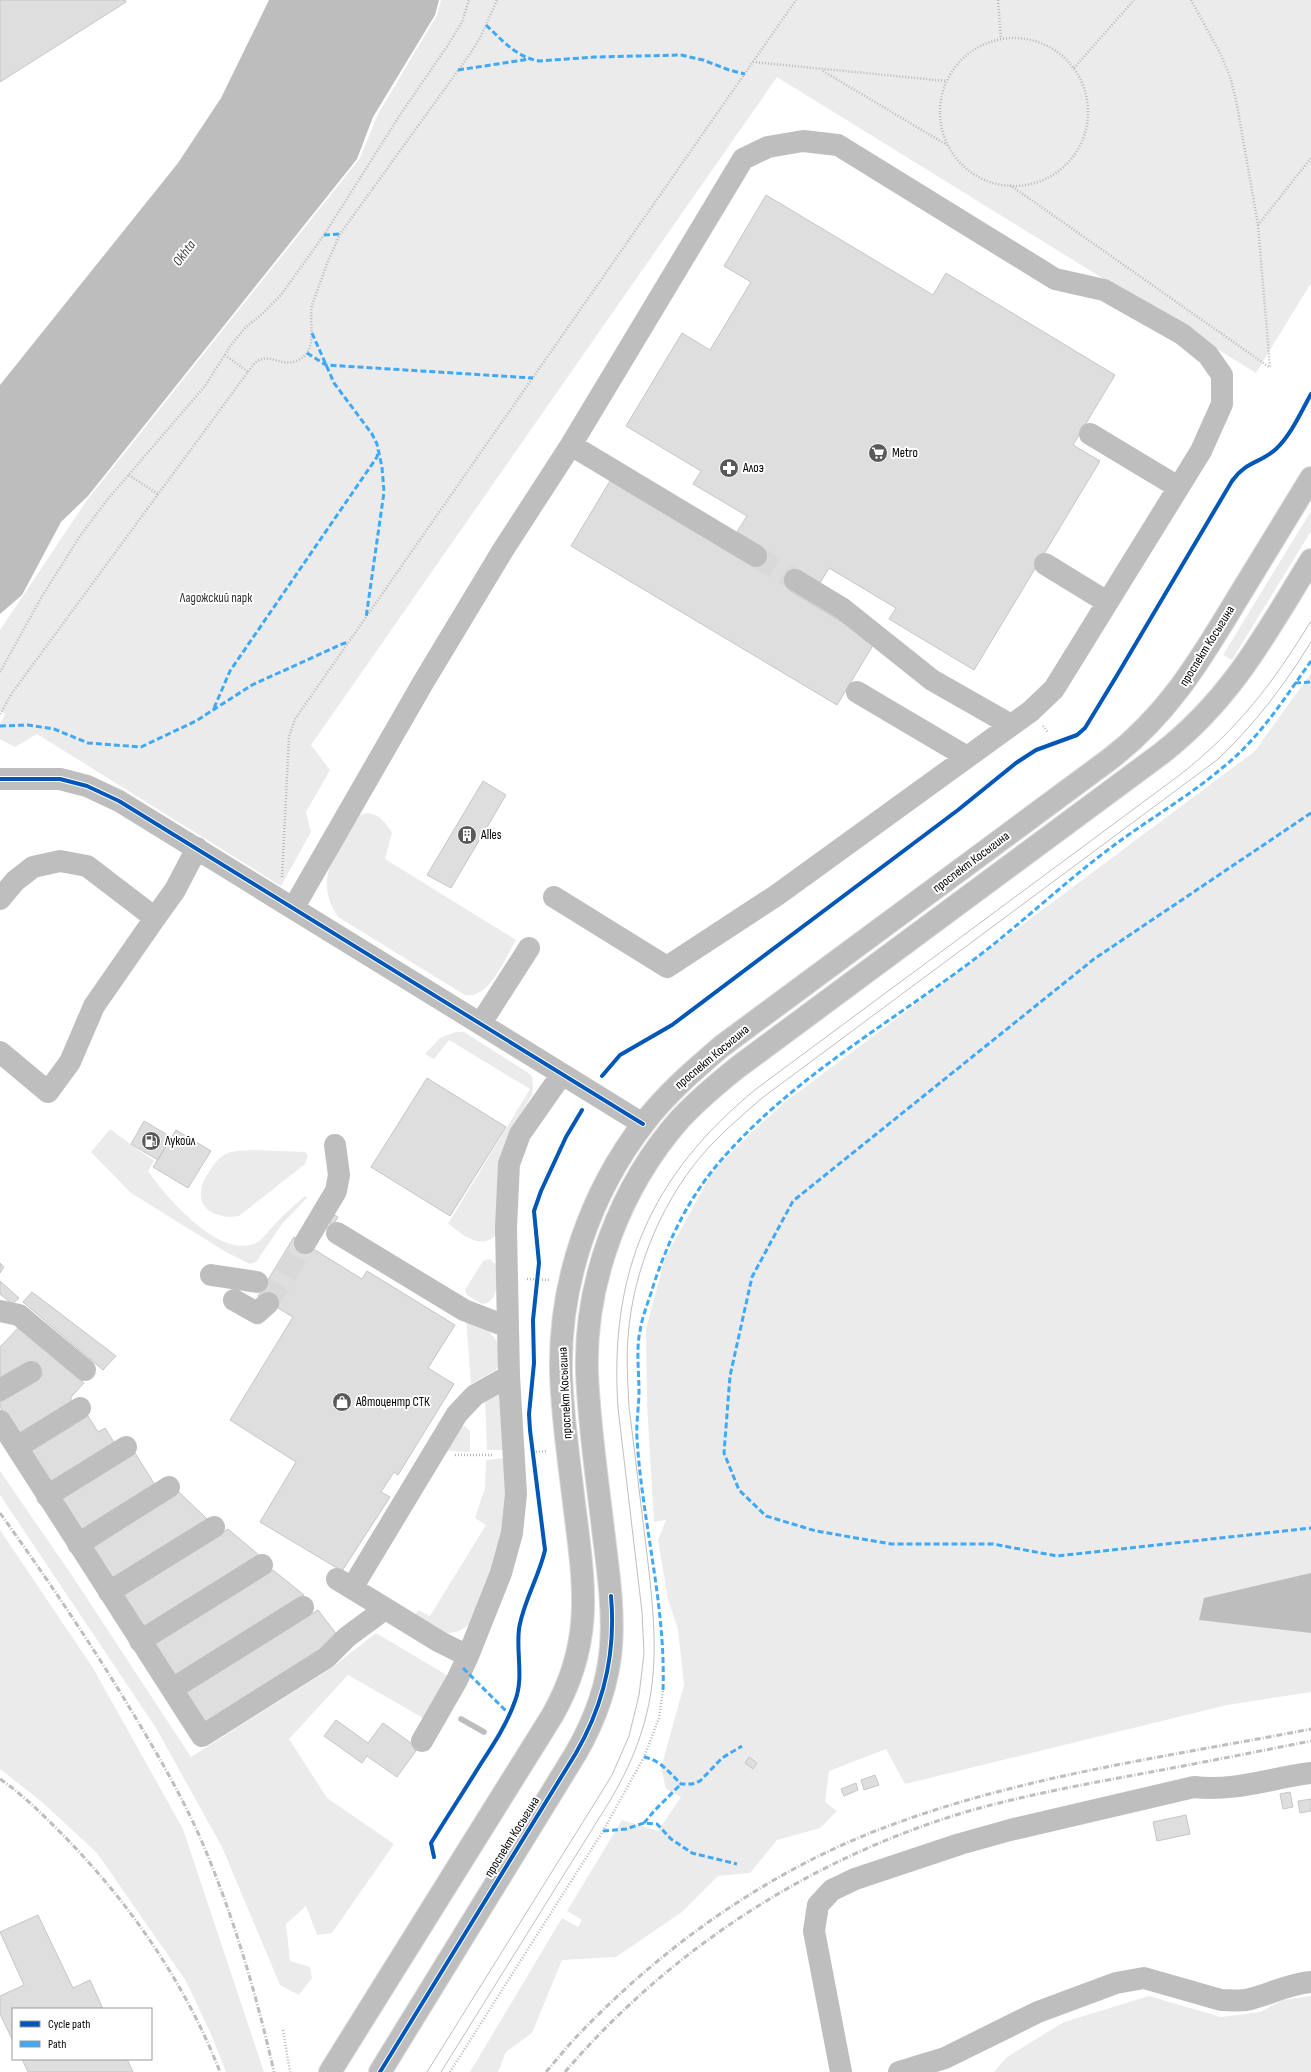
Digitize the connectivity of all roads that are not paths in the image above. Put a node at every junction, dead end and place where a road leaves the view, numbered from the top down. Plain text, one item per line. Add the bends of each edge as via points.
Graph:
1 (1090, 434) dead end
2 (571, 444) junction
3 (1311, 478) edge
4 (1178, 488) junction
5 (756, 556) tunnel mouth
6 (1311, 560) edge
7 (1045, 564) dead end
8 (795, 580) tunnel mouth
9 (1107, 602) junction
10 (856, 692) dead end
11 (1011, 725) junction
12 (967, 757) junction
13 (0, 779) edge
14 (197, 848) junction
15 (554, 897) dead end
16 (0, 899) edge
17 (288, 904) junction
18 (154, 918) junction
19 (529, 948) dead end
20 (481, 1024) junction
21 (0, 1052) edge
22 (562, 1074) junction
23 (643, 1124) junction
24 (335, 1145) dead end
25 (337, 1233) dead end
26 (304, 1243) tunnel mouth
27 (211, 1275) dead end
28 (257, 1282) dead end
29 (234, 1300) dead end
30 (262, 1308) dead end
31 (1, 1312) edge
32 (508, 1327) junction
33 (85, 1370) dead end
34 (31, 1372) dead end
35 (509, 1376) junction
36 (0, 1390) edge
37 (80, 1408) dead end
38 (0, 1421) edge
39 (16, 1447) junction
40 (126, 1447) dead end
41 (169, 1487) dead end
42 (47, 1496) junction
43 (214, 1527) dead end
44 (78, 1544) junction
45 (262, 1565) dead end
46 (109, 1592) junction
47 (303, 1607) dead end
48 (386, 1609) junction
49 (140, 1641) junction
50 (468, 1656) junction
51 (172, 1689) junction
52 (422, 1741) dead end
53 (1311, 1772) edge
54 (1311, 1982) edge
55 (330, 2072) edge
56 (380, 2072) edge
57 (841, 2072) edge
58 (899, 2072) edge

1 - 4 main road
2 - 4 main road via 743,159 768,147 803,141 838,145 1055,279 1104,290 1182,334 1208,355 1222,375 1222,404 1201,451
2 - 5 main road
2 - 17 main road via 503,550
3 - 23 main road, проспект Косыгина via 1190,675 1143,731 1110,759 722,1046 690,1073
4 - 9 main road
6 - 56 main road, проспект Косыгина via 1240,674 1209,711 1186,733 738,1066 680,1120 656,1150 635,1183 617,1218 604,1255 594,1293 588,1332 589,1410 613,1614 612,1650 605,1686 593,1721 576,1753
7 - 9 main road
8 - 11 main road via 843,609 932,680
9 - 11 main road via 1054,689
10 - 12 main road
11 - 12 main road
12 - 15 main road via 777,895 667,967
13 - 14 main road via 60,779 88,786 119,801
14 - 17 main road
14 - 18 main road via 175,890
16 - 18 main road via 15,881 33,866 60,860 87,866
17 - 20 main road
18 - 21 main road via 94,1006 70,1062 48,1092
19 - 20 main road
20 - 22 main road
22 - 23 main road
22 - 32 main road via 520,1134 509,1164 506,1227
23 - 55 main road, проспект Косыгина via 612,1171 594,1208 579,1248 563,1330 561,1371 564,1413 585,1593 584,1625 573,1672 552,1716
24 - 26 main road via 339,1175 336,1191
25 - 32 main road via 464,1310
27 - 28 main road
29 - 30 main road
31 - 33 main road via 19,1315
32 - 35 main road
34 - 36 main road
35 - 48 main road via 475,1395 457,1414 345,1584
35 - 50 main road via 528,1453 516,1494 512,1533 501,1574
37 - 39 main road
38 - 39 main road
39 - 42 main road
40 - 42 main road
41 - 44 main road
42 - 44 main road
43 - 46 main road
44 - 46 main road
45 - 49 main road
46 - 49 main road
47 - 51 main road
48 - 50 main road
48 - 51 main road via 347,1637 326,1658 202,1736
49 - 51 main road
50 - 52 main road
53 - 57 main road via 1238,1788 1194,1788 1010,1830 855,1879 832,1890 818,1905 814,1931
54 - 58 main road via 1297,1983 1247,2000 1221,2000 1144,1978 1116,1984 1038,2012 945,2058

